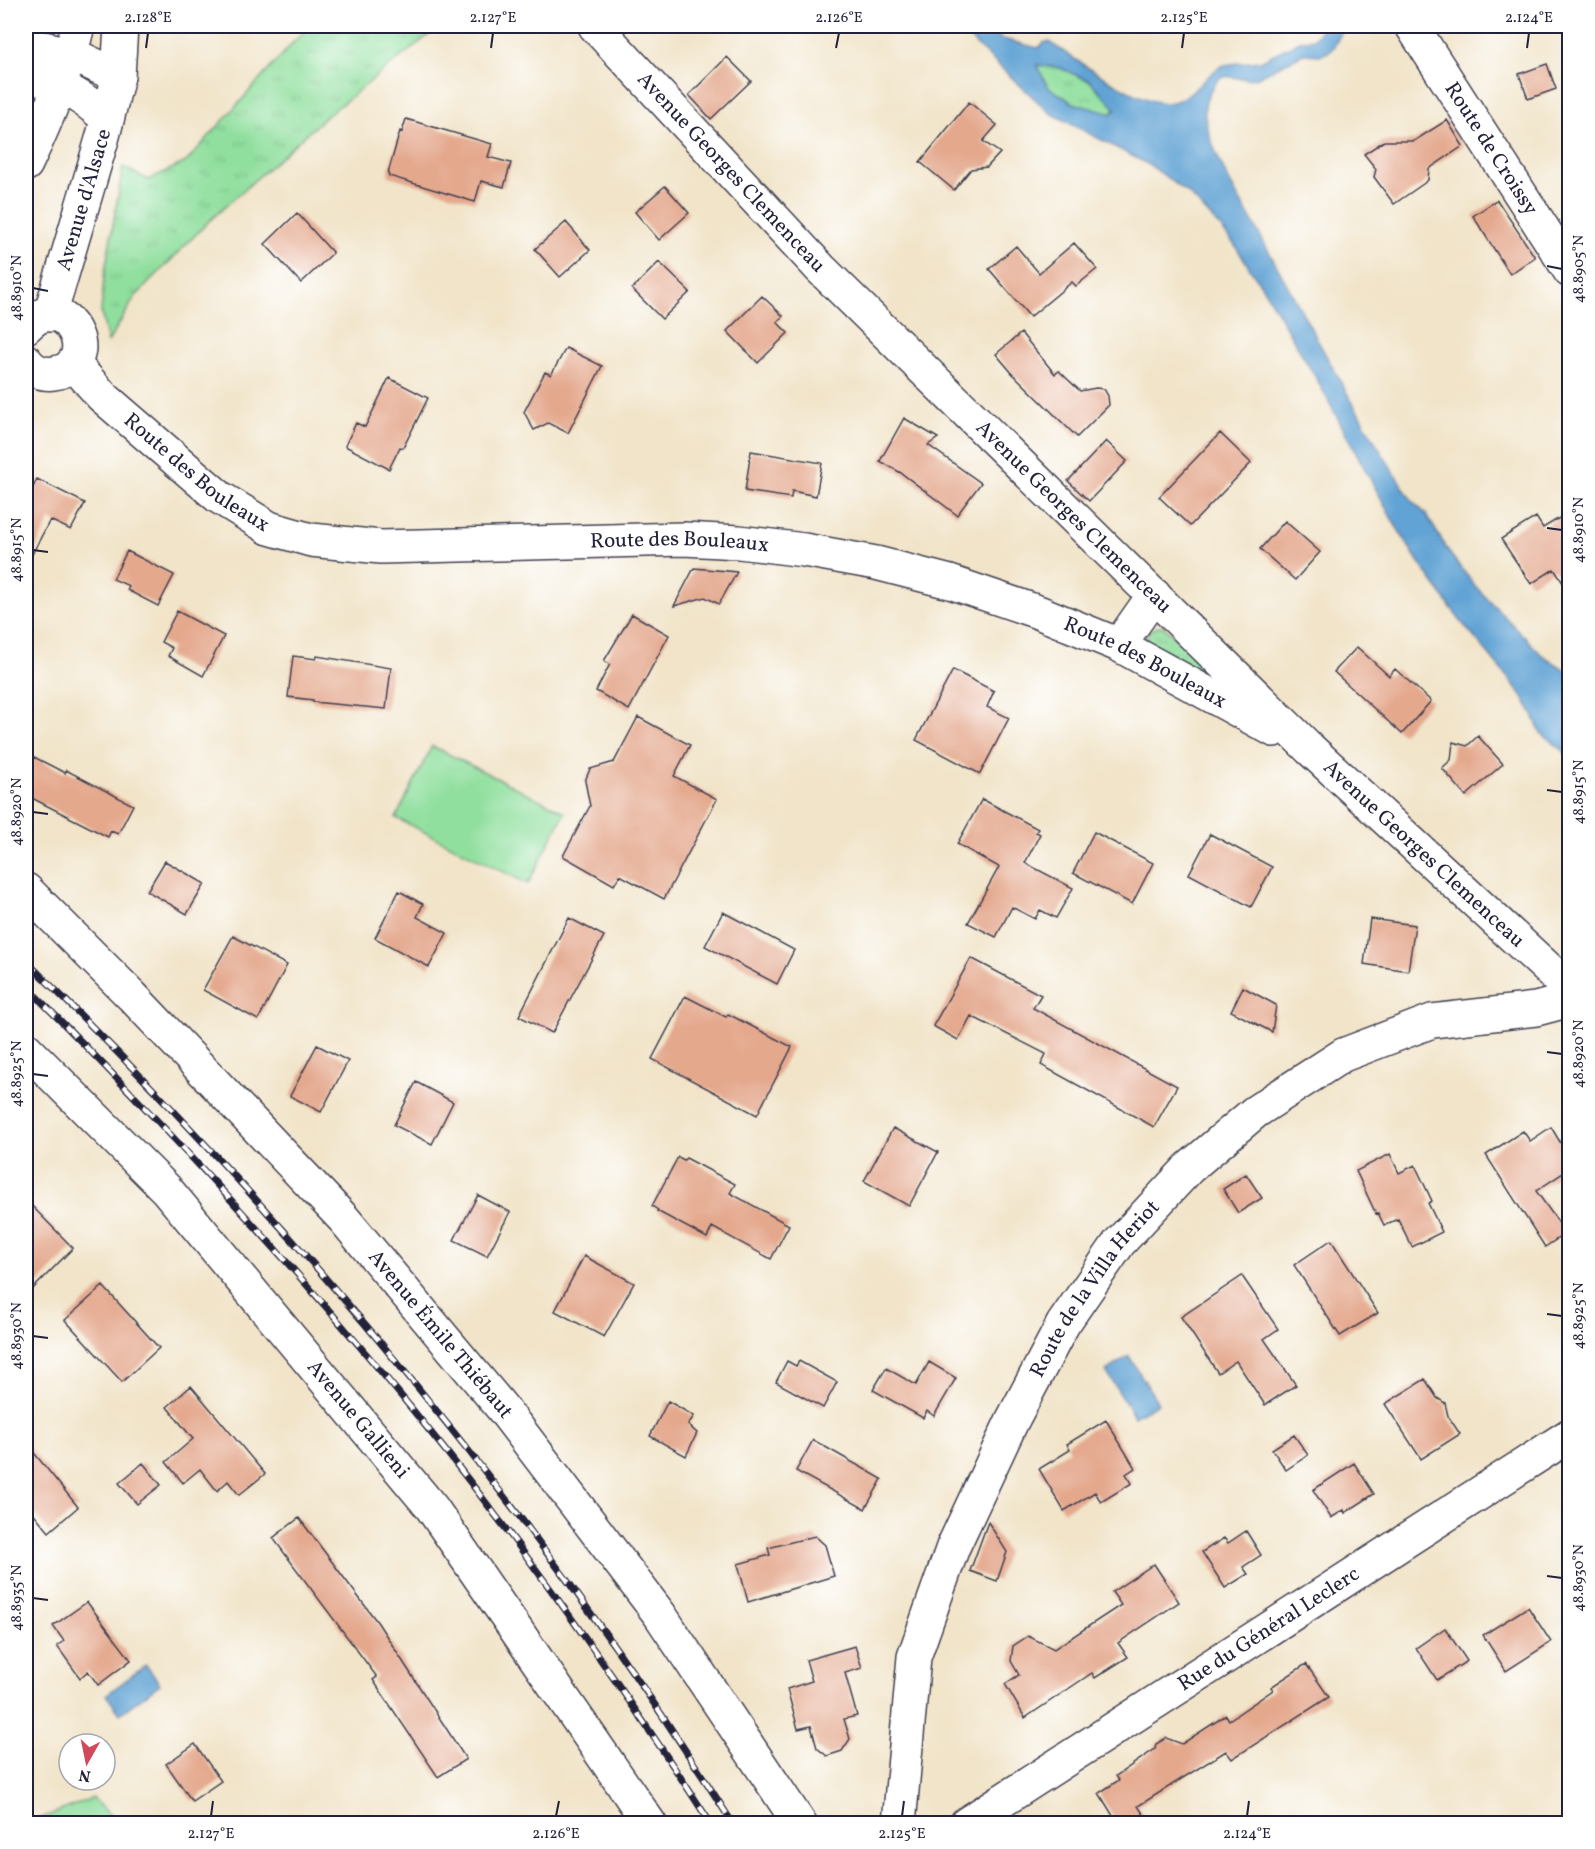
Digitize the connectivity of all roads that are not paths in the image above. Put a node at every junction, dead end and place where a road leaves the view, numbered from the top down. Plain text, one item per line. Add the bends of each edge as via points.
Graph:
1 (33, 26) edge
2 (121, 26) edge
3 (595, 26) edge
4 (1412, 26) edge
5 (26, 40) edge
6 (74, 40) edge
7 (26, 44) edge
8 (118, 76) junction
9 (26, 77) edge
10 (59, 87) junction
11 (107, 119) junction
12 (26, 164) edge
13 (1569, 271) edge
14 (38, 321) edge
15 (73, 363) junction
16 (26, 364) edge
17 (1154, 595) junction
18 (1119, 645) junction
19 (1310, 749) junction
20 (26, 890) edge
21 (1569, 989) edge
22 (1569, 1000) edge
23 (26, 1049) edge
24 (1569, 1435) edge
25 (650, 1824) edge
26 (800, 1824) edge
27 (899, 1824) edge
28 (966, 1824) edge

1 - 5 street
2 - 8 street, Avenue d'Alsace
3 - 17 street, Avenue Georges Clemenceau via 820,270
4 - 13 street, Route de Croissy
6 - 7 street
6 - 8 street
6 - 10 street
8 - 11 street, Avenue d'Alsace
9 - 10 street, Avenue d'Alsace
10 - 11 street, Avenue d'Alsace via 91,103
10 - 12 street
11 - 14 street, Avenue d'Alsace
14 - 15 street via 68,321 80,345
15 - 16 street via 46,374
15 - 18 street, Route des Bouleaux via 102,396 219,497 269,528 311,540 381,547 684,539 804,550 950,582
17 - 18 street
17 - 19 street, Avenue Georges Clemenceau
18 - 19 street, Route des Bouleaux
19 - 21 street, Avenue Georges Clemenceau
20 - 26 street, Avenue Émile Thiébaut via 343,1218 503,1409 660,1615
22 - 27 street, Route de la Villa Heriot via 1536,1009 1432,1021 1343,1055 1255,1112 1189,1168 1119,1243 1063,1324 952,1547 914,1658
23 - 25 street, Avenue Gallieni via 166,1189 432,1508
24 - 28 street, Rue du Général Leclerc

